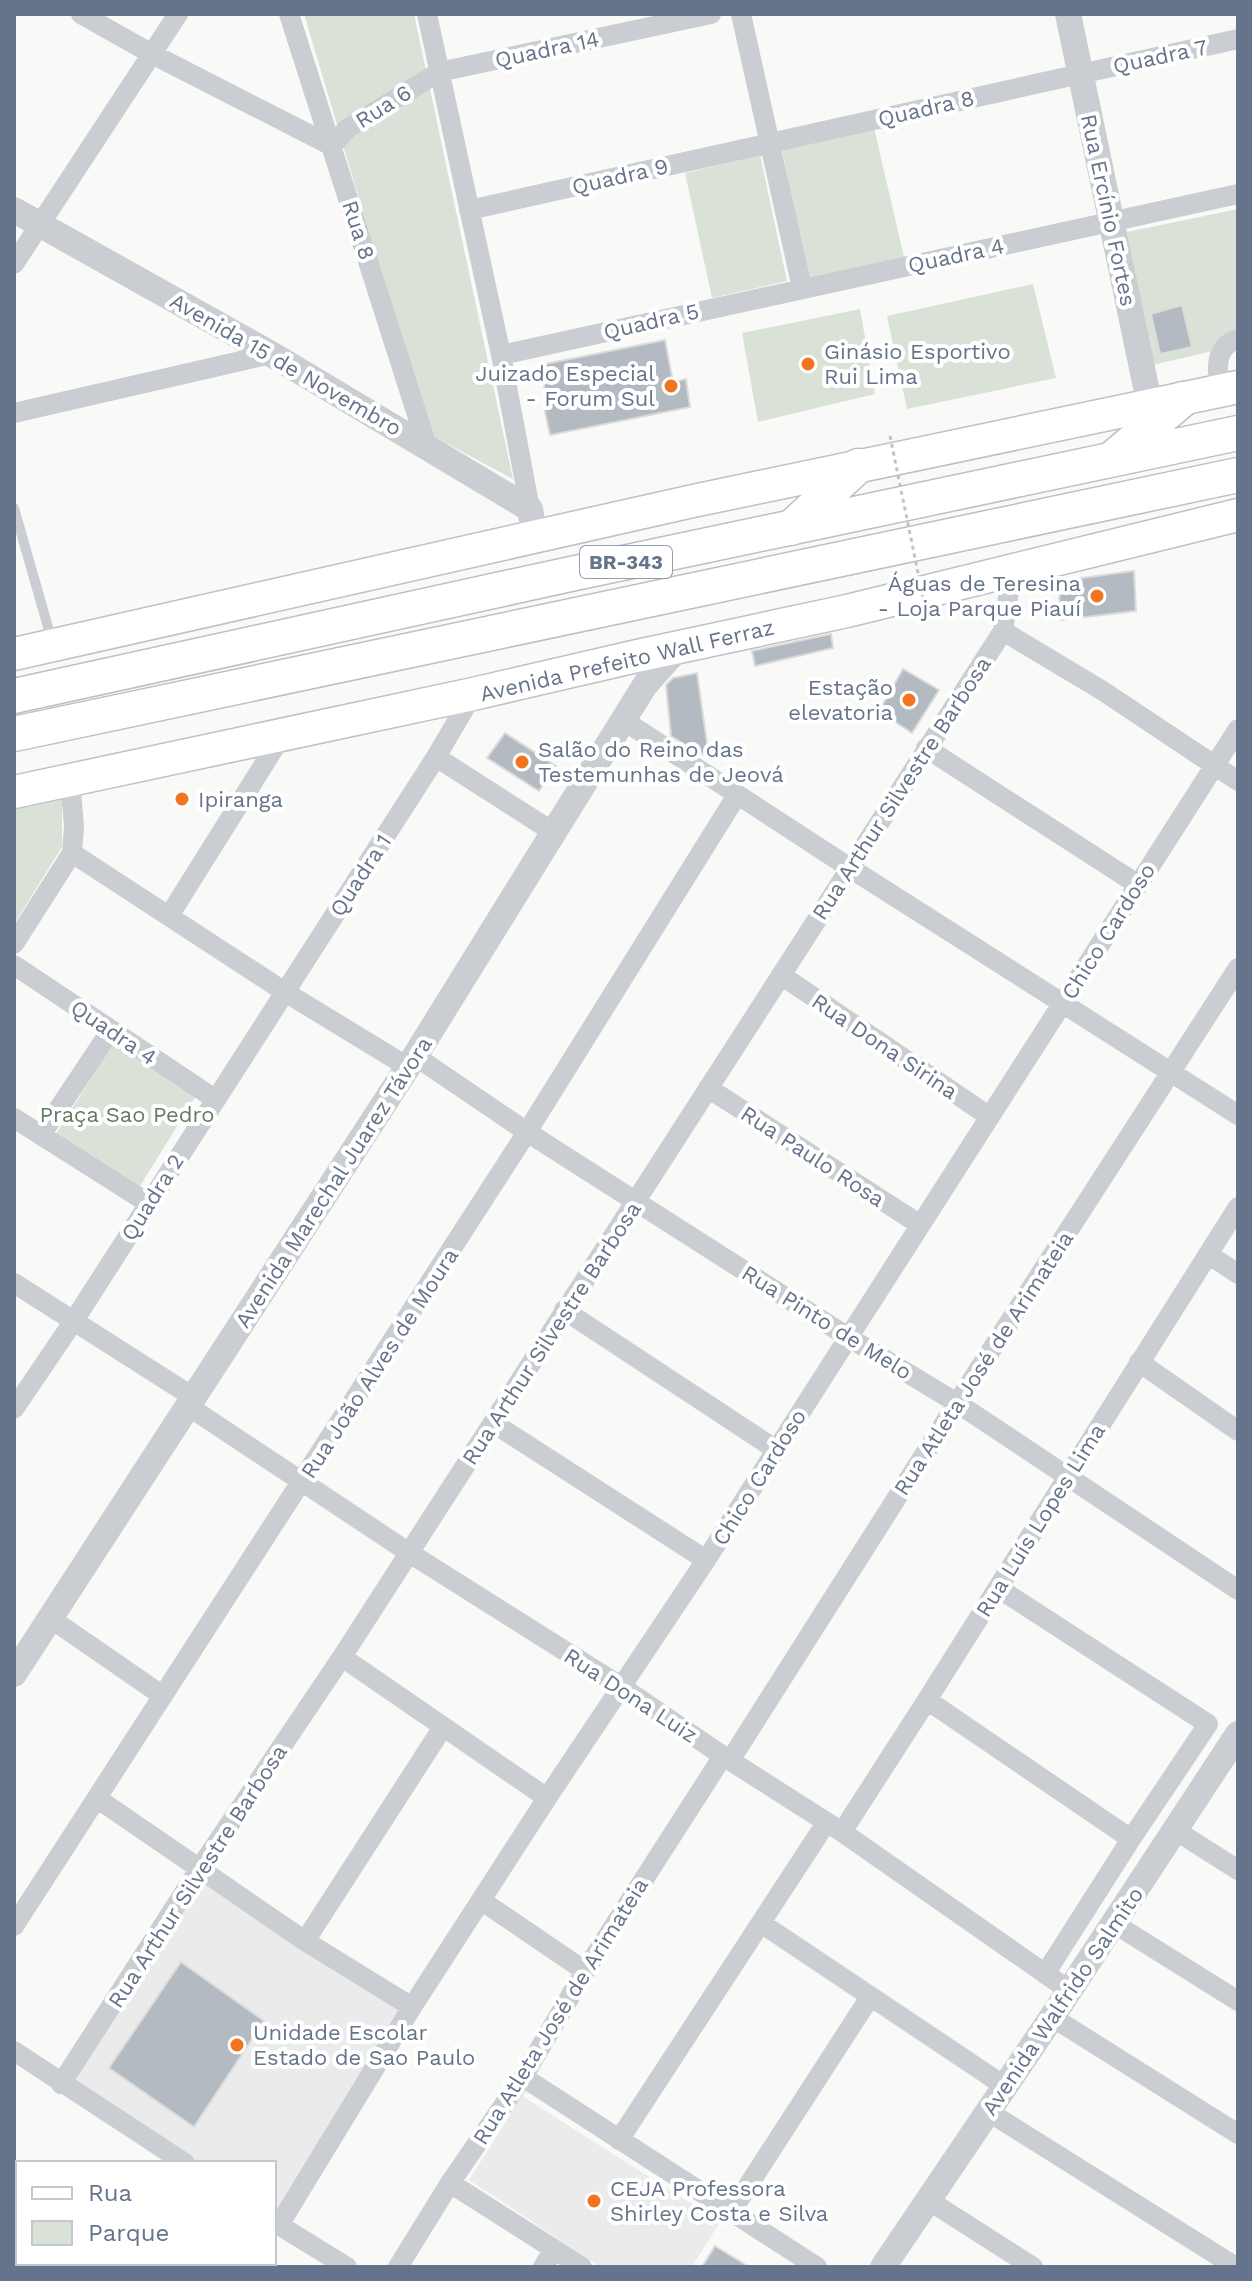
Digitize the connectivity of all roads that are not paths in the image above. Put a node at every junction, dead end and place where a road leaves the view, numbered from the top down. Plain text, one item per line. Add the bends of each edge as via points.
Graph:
1 (81, 14) edge
2 (178, 14) edge
3 (289, 14) edge
4 (427, 14) edge
5 (711, 14) edge
6 (741, 14) edge
7 (1068, 14) edge
8 (654, 20) edge
9 (1238, 39) edge
10 (152, 54) junction
11 (439, 72) junction
12 (1082, 73) junction
13 (771, 142) junction
14 (332, 146) junction
15 (1238, 194) edge
16 (14, 210) edge
17 (469, 210) junction
18 (1111, 221) junction
19 (40, 224) junction
20 (14, 264) edge
21 (802, 288) junction
22 (1238, 339) edge
23 (271, 354) junction
24 (501, 355) junction
25 (1229, 389) edge
26 (1183, 399) junction
27 (1150, 406) junction
28 (14, 413) edge
29 (1238, 433) edge
30 (427, 446) junction
31 (1110, 461) junction
32 (858, 466) junction
33 (1238, 475) edge
34 (14, 508) edge
35 (1238, 515) edge
36 (533, 523) junction
37 (790, 529) junction
38 (1012, 570) junction
39 (1003, 631) junction
40 (53, 646) junction
41 (14, 654) edge
42 (641, 671) junction
43 (473, 694) junction
44 (14, 696) edge
45 (623, 720) junction
46 (1238, 729) edge
47 (14, 734) edge
48 (283, 734) junction
49 (926, 748) junction
50 (436, 757) junction
51 (1214, 766) junction
52 (70, 780) junction
53 (1238, 781) edge
54 (14, 792) edge
55 (737, 795) junction
56 (553, 832) junction
57 (72, 853) junction
58 (850, 868) junction
59 (1137, 884) junction
60 (169, 916) junction
61 (14, 944) edge
62 (14, 965) edge
63 (1238, 968) edge
64 (781, 975) junction
65 (285, 992) junction
66 (1063, 1003) junction
67 (111, 1030) junction
68 (412, 1062) junction
69 (1172, 1072) junction
70 (708, 1088) junction
71 (215, 1099) junction
72 (1238, 1115) edge
73 (990, 1117) junction
74 (14, 1118) edge
75 (527, 1132) junction
76 (41, 1135) junction
77 (636, 1201) junction
78 (148, 1203) junction
79 (1238, 1207) edge
80 (919, 1224) junction
81 (1208, 1254) junction
82 (1238, 1274) edge
83 (14, 1283) edge
84 (564, 1310) junction
85 (73, 1322) junction
86 (848, 1337) junction
87 (1139, 1362) junction
88 (191, 1402) junction
89 (957, 1403) junction
90 (14, 1409) edge
91 (493, 1423) junction
92 (1238, 1431) edge
93 (775, 1449) junction
94 (1067, 1476) junction
95 (303, 1481) junction
96 (408, 1552) junction
97 (706, 1560) junction
98 (998, 1588) junction
99 (1238, 1590) edge
100 (50, 1618) junction
101 (342, 1657) junction
102 (14, 1674) edge
103 (622, 1687) junction
104 (163, 1696) junction
105 (927, 1700) junction
106 (443, 1727) junction
107 (1238, 1734) edge
108 (727, 1757) junction
109 (547, 1798) junction
110 (98, 1799) junction
111 (834, 1828) junction
112 (1175, 1830) junction
113 (1131, 1839) junction
114 (200, 1868) junction
115 (1238, 1870) edge
116 (482, 1901) junction
117 (761, 1923) junction
118 (1115, 1924) junction
119 (14, 1926) edge
120 (305, 1941) junction
121 (585, 1971) junction
122 (1045, 1974) junction
123 (1070, 1991) junction
124 (870, 1997) junction
125 (1238, 2001) edge
126 (412, 2007) junction
127 (1052, 2017) junction
128 (14, 2051) edge
129 (523, 2077) junction
130 (61, 2084) junction
131 (1006, 2087) junction
132 (989, 2112) junction
133 (1238, 2134) edge
134 (619, 2140) junction
135 (171, 2159) edge
136 (450, 2183) junction
137 (928, 2200) junction
138 (731, 2212) junction
139 (276, 2223) edge
140 (554, 2249) junction
141 (347, 2267) edge
142 (398, 2267) edge
143 (543, 2267) edge
144 (582, 2267) edge
145 (817, 2267) edge
146 (883, 2267) edge
147 (1033, 2267) edge
148 (1236, 2267) edge

1 - 10 street
2 - 10 street
3 - 14 street, Rua 8
4 - 11 street
5 - 8 street, Quadra 14
6 - 13 street
7 - 12 street, Rua Ercínio Fortes
8 - 11 street, Quadra 14
9 - 12 street, Quadra 7
10 - 14 street
10 - 19 street
11 - 14 street, Rua 6 via 348,128
11 - 17 street
12 - 13 street, Quadra 8
12 - 18 street, Rua Ercínio Fortes
13 - 17 street, Quadra 9
13 - 21 street
14 - 30 street, Rua 8
15 - 18 street, Quadra 4
16 - 19 street, Avenida 15 de Novembro
17 - 24 street
18 - 21 street, Quadra 4
18 - 27 street, Rua Ercínio Fortes
19 - 20 street
19 - 23 street, Avenida 15 de Novembro
21 - 24 street, Quadra 5
22 - 25 street via 1222,349 1217,370
23 - 28 street
23 - 30 street, Avenida 15 de Novembro
24 - 36 street
25 - 26 main road
26 - 27 main road
26 - 31 highway
27 - 32 main road
29 - 31 highway, BR-343
30 - 36 street, Avenida 15 de Novembro
31 - 37 highway, BR-343
32 - 36 main road
32 - 37 highway
33 - 47 highway, BR-343
34 - 40 lane
35 - 38 main road, Avenida Prefeito Wall Ferraz
36 - 40 main road
37 - 44 highway, BR-343
38 - 39 street, Rua Arthur Silvestre Barbosa
38 - 42 main road, Avenida Prefeito Wall Ferraz via 680,646
39 - 49 street, Rua Arthur Silvestre Barbosa
39 - 51 street
40 - 41 main road
42 - 43 main road, Avenida Prefeito Wall Ferraz
42 - 45 street, Avenida Marechal Juarez Távora
43 - 48 main road, Avenida Prefeito Wall Ferraz
43 - 50 street, Quadra 1
45 - 55 street
45 - 56 street, Avenida Marechal Juarez Távora
46 - 51 street, Chico Cardoso
48 - 52 main road, Avenida Prefeito Wall Ferraz
48 - 60 street
49 - 58 street, Rua Arthur Silvestre Barbosa
49 - 59 street
50 - 56 street
50 - 65 street, Quadra 1
51 - 53 street
51 - 59 street, Chico Cardoso
52 - 54 main road, Avenida Prefeito Wall Ferraz
52 - 57 street
55 - 58 street
55 - 75 street, Rua João Alves de Moura
56 - 68 street, Avenida Marechal Juarez Távora
57 - 60 street, Rua Pinto de Melo
57 - 61 street
58 - 64 street, Rua Arthur Silvestre Barbosa
58 - 66 street
59 - 66 street, Chico Cardoso
60 - 65 street, Rua Pinto de Melo
62 - 67 street, Quadra 4
63 - 69 street, Rua Atleta José de Arimateia
64 - 70 street, Rua Arthur Silvestre Barbosa
64 - 73 street, Rua Dona Sirina
65 - 68 street, Rua Pinto de Melo
65 - 71 street, Quadra 2
66 - 69 street
66 - 73 street, Chico Cardoso
67 - 71 street, Quadra 4
67 - 76 street
68 - 75 street, Rua Pinto de Melo
68 - 88 street, Avenida Marechal Juarez Távora
69 - 72 street
69 - 89 street, Rua Atleta José de Arimateia
70 - 77 street, Rua Arthur Silvestre Barbosa
70 - 80 street, Rua Paulo Rosa
71 - 78 street, Quadra 2
73 - 80 street, Chico Cardoso
74 - 76 street
75 - 77 street, Rua Pinto de Melo
75 - 95 street, Rua João Alves de Moura
76 - 78 street
77 - 84 street, Rua Arthur Silvestre Barbosa
77 - 86 street, Rua Pinto de Melo
78 - 85 street, Quadra 2
79 - 81 street, Rua Luís Lopes Lima
80 - 86 street, Chico Cardoso
81 - 82 street
81 - 87 street, Rua Luís Lopes Lima
83 - 85 street
84 - 91 street, Rua Arthur Silvestre Barbosa
84 - 93 street
85 - 88 street, Rua Dona Luiz
85 - 90 street, Quadra 2
86 - 89 street, Rua Pinto de Melo
86 - 93 street, Chico Cardoso
87 - 92 street
87 - 94 street, Rua Luís Lopes Lima
88 - 95 street, Rua Dona Luiz
88 - 100 street, Avenida Marechal Juarez Távora
89 - 94 street, Rua Pinto de Melo
89 - 108 street, Rua Atleta José de Arimateia
91 - 96 street, Rua Arthur Silvestre Barbosa
91 - 97 street
93 - 97 street, Chico Cardoso
94 - 98 street, Rua Luís Lopes Lima
94 - 99 street, Rua Pinto de Melo
95 - 96 street, Rua Dona Luiz
95 - 104 street, Rua João Alves de Moura
96 - 101 street, Rua Arthur Silvestre Barbosa
96 - 103 street, Rua Dona Luiz
97 - 103 street, Chico Cardoso
98 - 105 street, Rua Luís Lopes Lima
98 - 113 street via 1208,1724
100 - 102 street, Avenida Marechal Juarez Távora
100 - 104 street
101 - 106 street
101 - 114 street, Rua Arthur Silvestre Barbosa
103 - 108 street, Rua Dona Luiz
103 - 109 street, Chico Cardoso
104 - 110 street, Rua João Alves de Moura
105 - 111 street, Rua Luís Lopes Lima
105 - 113 street
106 - 109 street
106 - 120 street
107 - 112 street, Avenida Walfrido Salmito
108 - 111 street, Rua Dona Luiz
108 - 121 street, Rua Atleta José de Arimateia
109 - 116 street, Chico Cardoso
110 - 114 street
110 - 119 street, Rua João Alves de Moura
111 - 117 street, Rua Luís Lopes Lima
111 - 122 street, Rua Dona Luiz
112 - 115 street
112 - 118 street, Avenida Walfrido Salmito
113 - 122 street
114 - 120 street
114 - 130 street, Rua Arthur Silvestre Barbosa
116 - 121 street
116 - 126 street, Chico Cardoso
117 - 124 street
117 - 134 street, Rua Luís Lopes Lima
118 - 123 street, Avenida Walfrido Salmito
118 - 125 street
120 - 126 street
121 - 129 street, Rua Atleta José de Arimateia
122 - 123 street, Rua Dona Luiz
123 - 127 street, Avenida Walfrido Salmito
124 - 131 street
124 - 138 street
126 - 139 street, Chico Cardoso
127 - 131 street, Avenida Walfrido Salmito
127 - 133 street
128 - 130 street
129 - 134 street
129 - 136 street, Rua Atleta José de Arimateia
130 - 135 street
131 - 132 street, Avenida Walfrido Salmito
132 - 137 street, Avenida Walfrido Salmito
132 - 148 street
134 - 138 street
136 - 140 street
136 - 142 street, Rua Atleta José de Arimateia
137 - 146 street, Avenida Walfrido Salmito
137 - 147 street
138 - 145 street
139 - 141 street
140 - 143 street
140 - 144 street

